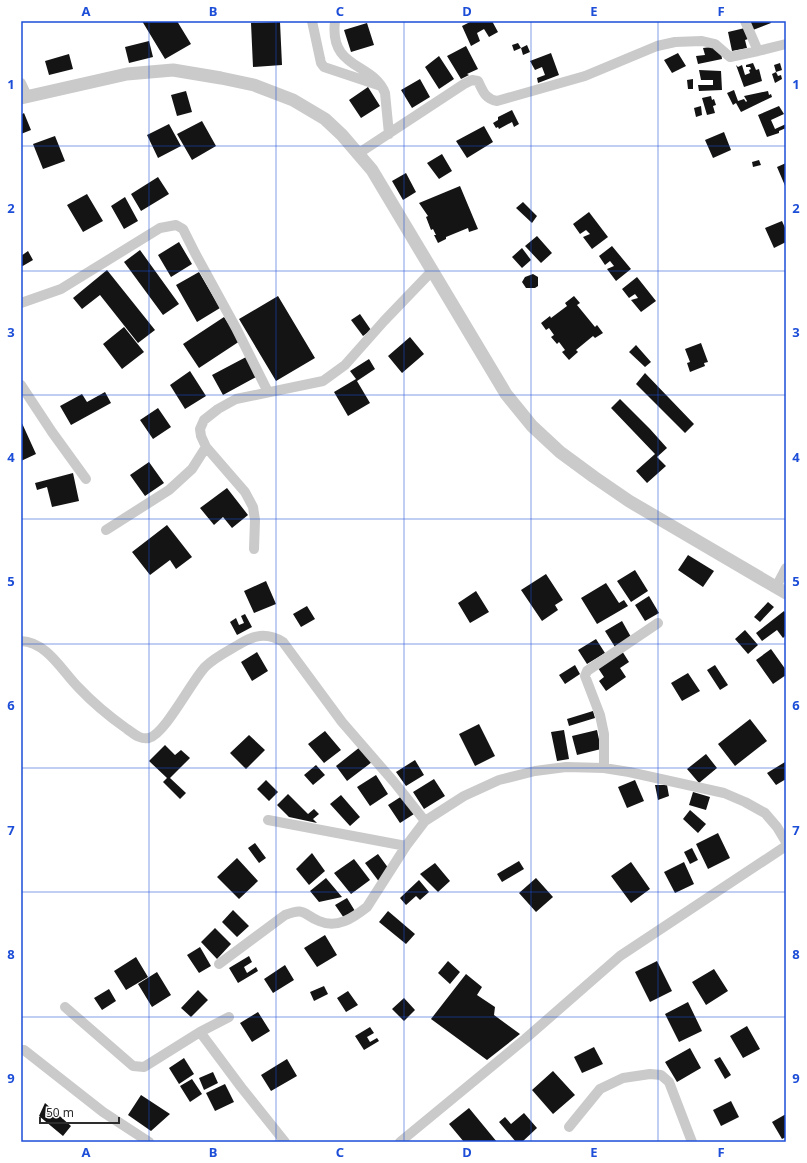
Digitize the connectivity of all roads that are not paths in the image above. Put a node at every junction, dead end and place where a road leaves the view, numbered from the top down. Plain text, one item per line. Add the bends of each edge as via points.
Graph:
1 (312, 21) edge
2 (335, 21) edge
3 (745, 21) edge
4 (786, 44) edge
5 (758, 51) junction
6 (21, 83) edge
7 (383, 87) junction
8 (24, 97) edge
9 (388, 134) junction
10 (359, 153) junction
11 (432, 271) junction
12 (21, 303) edge
13 (21, 385) edge
14 (268, 392) junction
15 (206, 447) junction
16 (86, 479) dead end
17 (106, 530) dead end
18 (254, 549) dead end
19 (786, 568) edge
20 (781, 590) edge
21 (658, 623) dead end
22 (21, 641) edge
23 (604, 768) junction
24 (268, 820) dead end
25 (425, 821) junction
26 (786, 842) edge
27 (406, 846) junction
28 (786, 846) edge
29 (219, 964) dead end
30 (65, 1007) dead end
31 (229, 1017) dead end
32 (200, 1032) junction
33 (22, 1049) edge
34 (569, 1128) dead end
35 (149, 1142) edge
36 (285, 1142) edge
37 (400, 1142) edge
38 (692, 1142) edge

1 - 7 street via 324,67
2 - 7 street via 337,44 342,54
3 - 5 street
4 - 5 street
5 - 9 street via 730,57 715,44 702,41 669,43 585,76 497,101 486,97 478,81 472,80
6 - 8 street
7 - 9 street
8 - 10 street via 127,74 173,70 222,78 254,85 293,100 324,119
9 - 10 street
10 - 11 street via 372,170
11 - 14 street via 345,365 323,381
11 - 20 street via 506,394 532,426 560,452 629,501
12 - 14 street via 61,289 160,228 176,225 183,228
13 - 16 street
14 - 15 street via 236,399 204,420 200,429
15 - 17 street via 192,469 169,490
15 - 18 street via 245,492 255,520
19 - 20 street
21 - 23 street via 585,673 604,734
22 - 25 street via 32,642 45,651 78,687 111,717 139,737 146,739 153,737 164,725 205,667 248,639 273,636 283,642 342,722
23 - 25 street via 566,767 534,771 499,780 464,796
23 - 26 street via 724,793 765,814
24 - 27 street
25 - 27 street
27 - 29 street via 367,908 359,914 344,922 328,924 318,921 304,911 295,911 285,915
28 - 37 street via 620,956 525,1039
30 - 32 street via 133,1066 144,1067
31 - 32 street
32 - 36 street
33 - 35 street via 103,1112
34 - 38 street via 600,1089 623,1078 661,1075 669,1082

